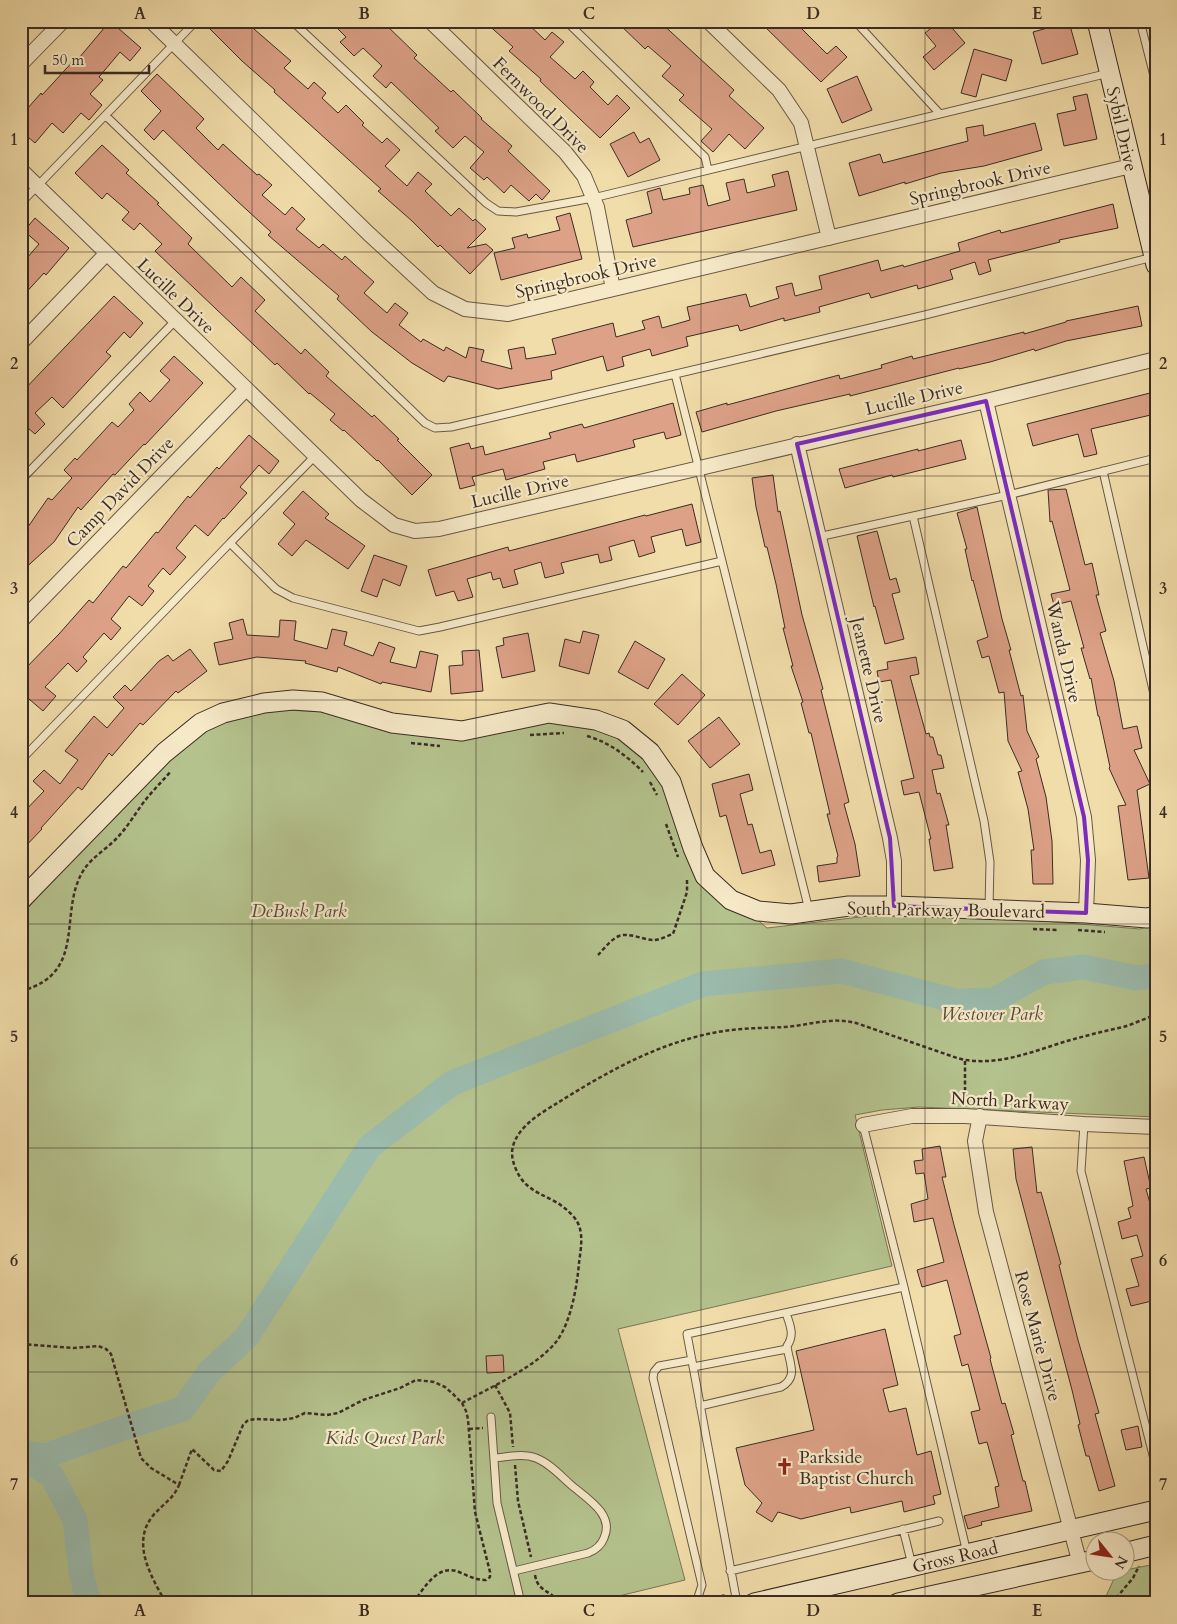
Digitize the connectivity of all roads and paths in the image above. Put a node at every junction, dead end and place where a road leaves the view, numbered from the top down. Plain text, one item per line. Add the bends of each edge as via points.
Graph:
1 (63, 21) edge
2 (151, 21) edge
3 (196, 21) edge
4 (292, 21) edge
5 (430, 21) edge
6 (566, 21) edge
7 (708, 21) edge
8 (855, 21) edge
9 (1097, 21) edge
10 (1140, 21) edge
11 (174, 43) junction
12 (21, 64) edge
13 (1109, 73) junction
14 (1156, 84) edge
15 (940, 114) junction
16 (106, 116) junction
17 (807, 146) junction
18 (1131, 166) junction
19 (21, 170) edge
20 (708, 170) junction
21 (38, 186) junction
22 (593, 198) junction
23 (21, 203) edge
24 (1150, 220) edge
25 (828, 238) junction
26 (106, 254) junction
27 (1155, 259) edge
28 (613, 289) junction
29 (175, 321) junction
30 (21, 343) edge
31 (1156, 359) edge
32 (676, 374) junction
33 (246, 389) junction
34 (986, 401) junction
35 (797, 444) junction
36 (315, 456) junction
37 (1156, 458) edge
38 (699, 468) junction
39 (1103, 471) junction
40 (21, 480) edge
41 (1008, 495) junction
42 (913, 516) junction
43 (818, 537) junction
44 (230, 542) junction
45 (722, 562) junction
46 (21, 621) edge
47 (1156, 704) edge
48 (567, 733) dead end
49 (528, 735) dead end
50 (583, 735) dead end
51 (407, 741) dead end
52 (445, 746) dead end
53 (21, 760) edge
54 (172, 770) dead end
55 (659, 802) dead end
56 (666, 822) dead end
57 (680, 862) dead end
58 (684, 871) dead end
59 (688, 879) junction
60 (692, 885) dead end
61 (21, 900) edge
62 (894, 906) junction
63 (989, 910) junction
64 (809, 912) junction
65 (1086, 913) junction
66 (1156, 916) edge
67 (1032, 929) dead end
68 (1058, 930) dead end
69 (1075, 930) dead end
70 (1102, 932) dead end
71 (598, 955) dead end
72 (21, 991) edge
73 (1156, 1015) edge
74 (966, 1061) junction
75 (965, 1116) junction
76 (980, 1116) junction
77 (863, 1124) joint
78 (1084, 1124) junction
79 (1156, 1127) edge
80 (904, 1287) junction
81 (786, 1313) junction
82 (21, 1344) edge
83 (787, 1349) junction
84 (692, 1364) junction
85 (495, 1385) junction
86 (462, 1403) junction
87 (700, 1406) junction
88 (491, 1417) dead end
89 (514, 1456) junction
90 (494, 1458) junction
91 (1156, 1467) edge
92 (179, 1485) junction
93 (1156, 1510) edge
94 (939, 1521) dead end
95 (903, 1529) junction
96 (1071, 1530) junction
97 (1156, 1545) edge
98 (1134, 1550) edge
99 (968, 1554) junction
100 (1084, 1556) edge
101 (1142, 1562) dead end
102 (1084, 1563) edge
103 (533, 1566) junction
104 (912, 1567) junction
105 (514, 1571) junction
106 (730, 1571) junction
107 (416, 1598) junction
108 (924, 1600) edge
109 (166, 1603) edge
110 (413, 1603) edge
111 (467, 1603) edge
112 (521, 1603) edge
113 (558, 1603) edge
114 (696, 1603) edge
115 (737, 1603) edge
116 (754, 1603) edge
117 (898, 1603) edge
118 (1112, 1603) edge

1 - 12 street
2 - 11 street, Springbrook Drive
3 - 11 lane
4 - 22 lane via 498,211 516,212
5 - 22 street, Fernwood Drive via 565,152 584,176
6 - 20 lane via 705,157
7 - 17 street via 779,90 801,123
8 - 15 lane
9 - 13 street, Sybil Drive
10 - 14 lane
11 - 16 lane
11 - 28 street, Springbrook Drive via 433,293 465,309 508,314
13 - 15 lane
13 - 18 street, Sybil Drive
15 - 17 lane
16 - 21 lane
16 - 32 lane via 425,423 436,428
17 - 20 lane
17 - 25 street
18 - 24 street, Sybil Drive
18 - 25 street, Springbrook Drive
19 - 21 street, Lucille Drive
20 - 22 lane
21 - 23 lane
21 - 26 street, Lucille Drive
22 - 28 street, Fernwood Drive
24 - 27 street, Sybil Drive
25 - 28 street, Springbrook Drive
26 - 29 street, Lucille Drive
26 - 30 street
27 - 32 lane
29 - 33 street, Lucille Drive
29 - 40 lane
31 - 34 street, Lucille Drive
32 - 38 lane
33 - 36 street, Lucille Drive
33 - 46 street, Camp David Drive
34 - 35 street, Lucille Drive
34 - 41 street, Wanda Drive
35 - 38 street, Lucille Drive
35 - 43 street, Jeanette Drive
36 - 38 street, Lucille Drive via 361,500 394,525 415,531 439,529
36 - 44 lane
37 - 39 lane
38 - 45 lane
39 - 41 lane
39 - 47 lane
41 - 42 lane
41 - 65 street, Wanda Drive via 1084,817 1088,860
42 - 43 lane
42 - 63 lane via 984,821 990,862
43 - 62 street, Jeanette Drive via 890,838 894,861
44 - 45 lane via 276,589 293,598 419,631
44 - 53 lane
45 - 64 lane
48 - 49 path
50 - 55 path via 613,747 631,760 647,776
51 - 52 path
54 - 72 path via 127,826 86,868 74,897 66,951 60,965 33,988
56 - 57 path
58 - 59 path
59 - 60 path
59 - 71 path via 673,934 656,940 619,936
61 - 64 street, South Parkway Boulevard via 164,753 202,723 264,703 293,700 322,702 392,723 462,730 549,713 596,720 623,730 650,752 672,782 705,876 731,900 758,911
62 - 63 street, South Parkway Boulevard
62 - 64 street, South Parkway Boulevard via 849,906
63 - 65 street, South Parkway Boulevard
65 - 66 street, South Parkway Boulevard
67 - 68 path
69 - 70 path
73 - 74 path via 1006,1059
74 - 75 path
74 - 85 path via 856,1022 829,1020 809,1025 726,1030 644,1055 554,1105 517,1136 512,1154 524,1185 564,1207 580,1227 578,1274 567,1321 556,1342 533,1363
75 - 76 street, North Parkway
75 - 77 street, North Parkway via 912,1116
76 - 78 street, North Parkway
76 - 96 street, Rose Marie Drive via 974,1141 986,1212
77 - 80 lane
78 - 79 street, North Parkway
78 - 91 lane via 1081,1171
80 - 81 lane
80 - 99 lane
81 - 83 lane via 792,1334
81 - 84 lane via 687,1334
82 - 92 path via 106,1348 111,1354 141,1458
83 - 84 lane
83 - 87 lane via 792,1374 788,1383
84 - 87 lane
84 - 114 lane via 659,1366 653,1378 702,1585
85 - 86 path
85 - 89 path via 510,1413
86 - 92 path via 445,1387 416,1380 338,1413 305,1413 281,1420 248,1420 220,1471 214,1470 192,1449
86 - 107 path via 468,1419 475,1512 490,1577 480,1580 445,1570 435,1576
87 - 106 lane
88 - 90 lane
89 - 90 lane
89 - 103 path via 518,1501
89 - 103 lane via 536,1458 548,1466 602,1511 607,1522 607,1532 596,1550
90 - 105 lane via 497,1503
92 - 109 path via 169,1502 151,1518 142,1540 151,1574
93 - 96 street, Gross Road
94 - 95 lane
95 - 104 lane
95 - 106 lane
96 - 99 street, Gross Road
96 - 100 street, Rose Marie Drive
97 - 98 street
99 - 104 street, Gross Road
101 - 118 path
102 - 108 street, Gross Road
103 - 105 lane
103 - 113 path via 536,1583 552,1594
104 - 108 street
104 - 116 street, Gross Road
105 - 112 lane
106 - 115 lane
107 - 110 path
107 - 111 path via 454,1598
108 - 117 street, Gross Road

